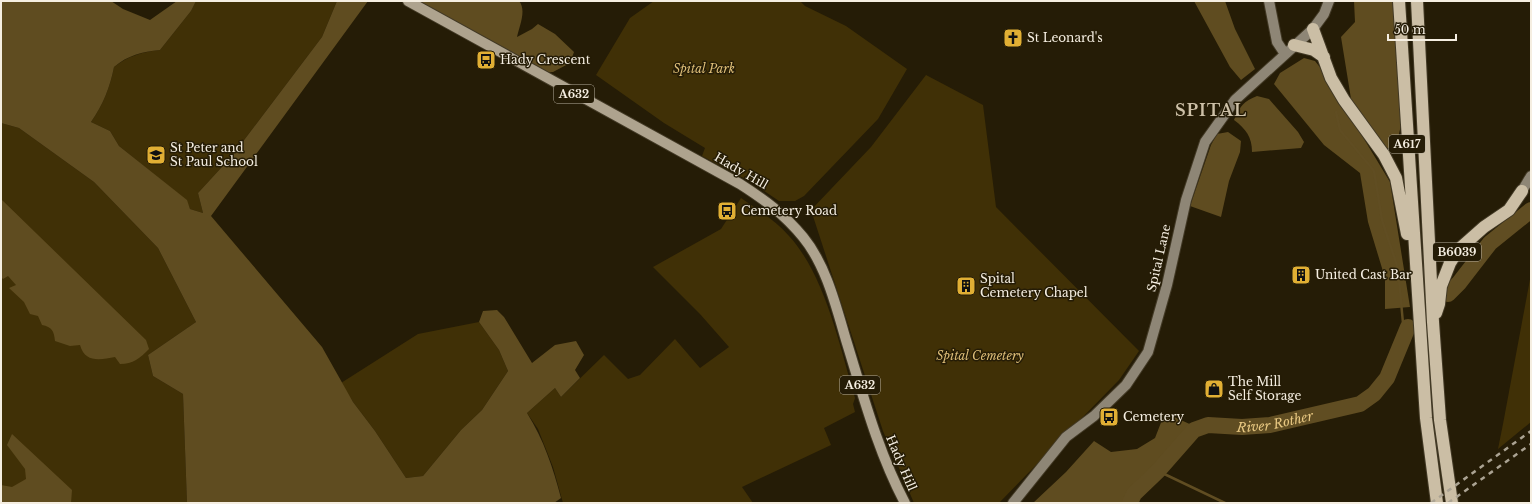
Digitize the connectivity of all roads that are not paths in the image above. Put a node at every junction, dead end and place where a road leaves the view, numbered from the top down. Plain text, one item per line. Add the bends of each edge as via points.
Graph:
1 (408, 1) edge
2 (1269, 1) edge
3 (1329, 1) edge
4 (1398, 1) edge
5 (1417, 1) edge
6 (1313, 29) junction
7 (1294, 46) junction
8 (1285, 54) junction
9 (1324, 57) junction
10 (1531, 176) edge
11 (1522, 191) joint
12 (1417, 286) junction
13 (1433, 322) junction
14 (905, 503) edge
15 (1013, 503) edge
16 (1437, 503) edge
17 (1452, 503) edge

1 - 14 main road, Hady Hill / A632 via 740,184 781,213 804,238 820,265 876,436
2 - 8 street via 1277,42
3 - 6 street, Spital Lane via 1324,14
4 - 12 highway, A617
5 - 13 highway, A617
6 - 7 street, Spital Lane
6 - 9 highway
7 - 8 street, Spital Lane
7 - 9 highway via 1314,50
8 - 15 street, Spital Lane via 1235,100 1205,142 1186,200 1167,285 1148,352 1126,385 1094,416 1066,437
9 - 12 highway via 1331,78 1344,100 1384,155 1396,178
10 - 11 street, B6039
11 - 13 highway, B6039 via 1509,210 1468,240 1454,256 1441,286
12 - 16 highway, A617 via 1426,418
13 - 17 highway, A617 via 1440,420

